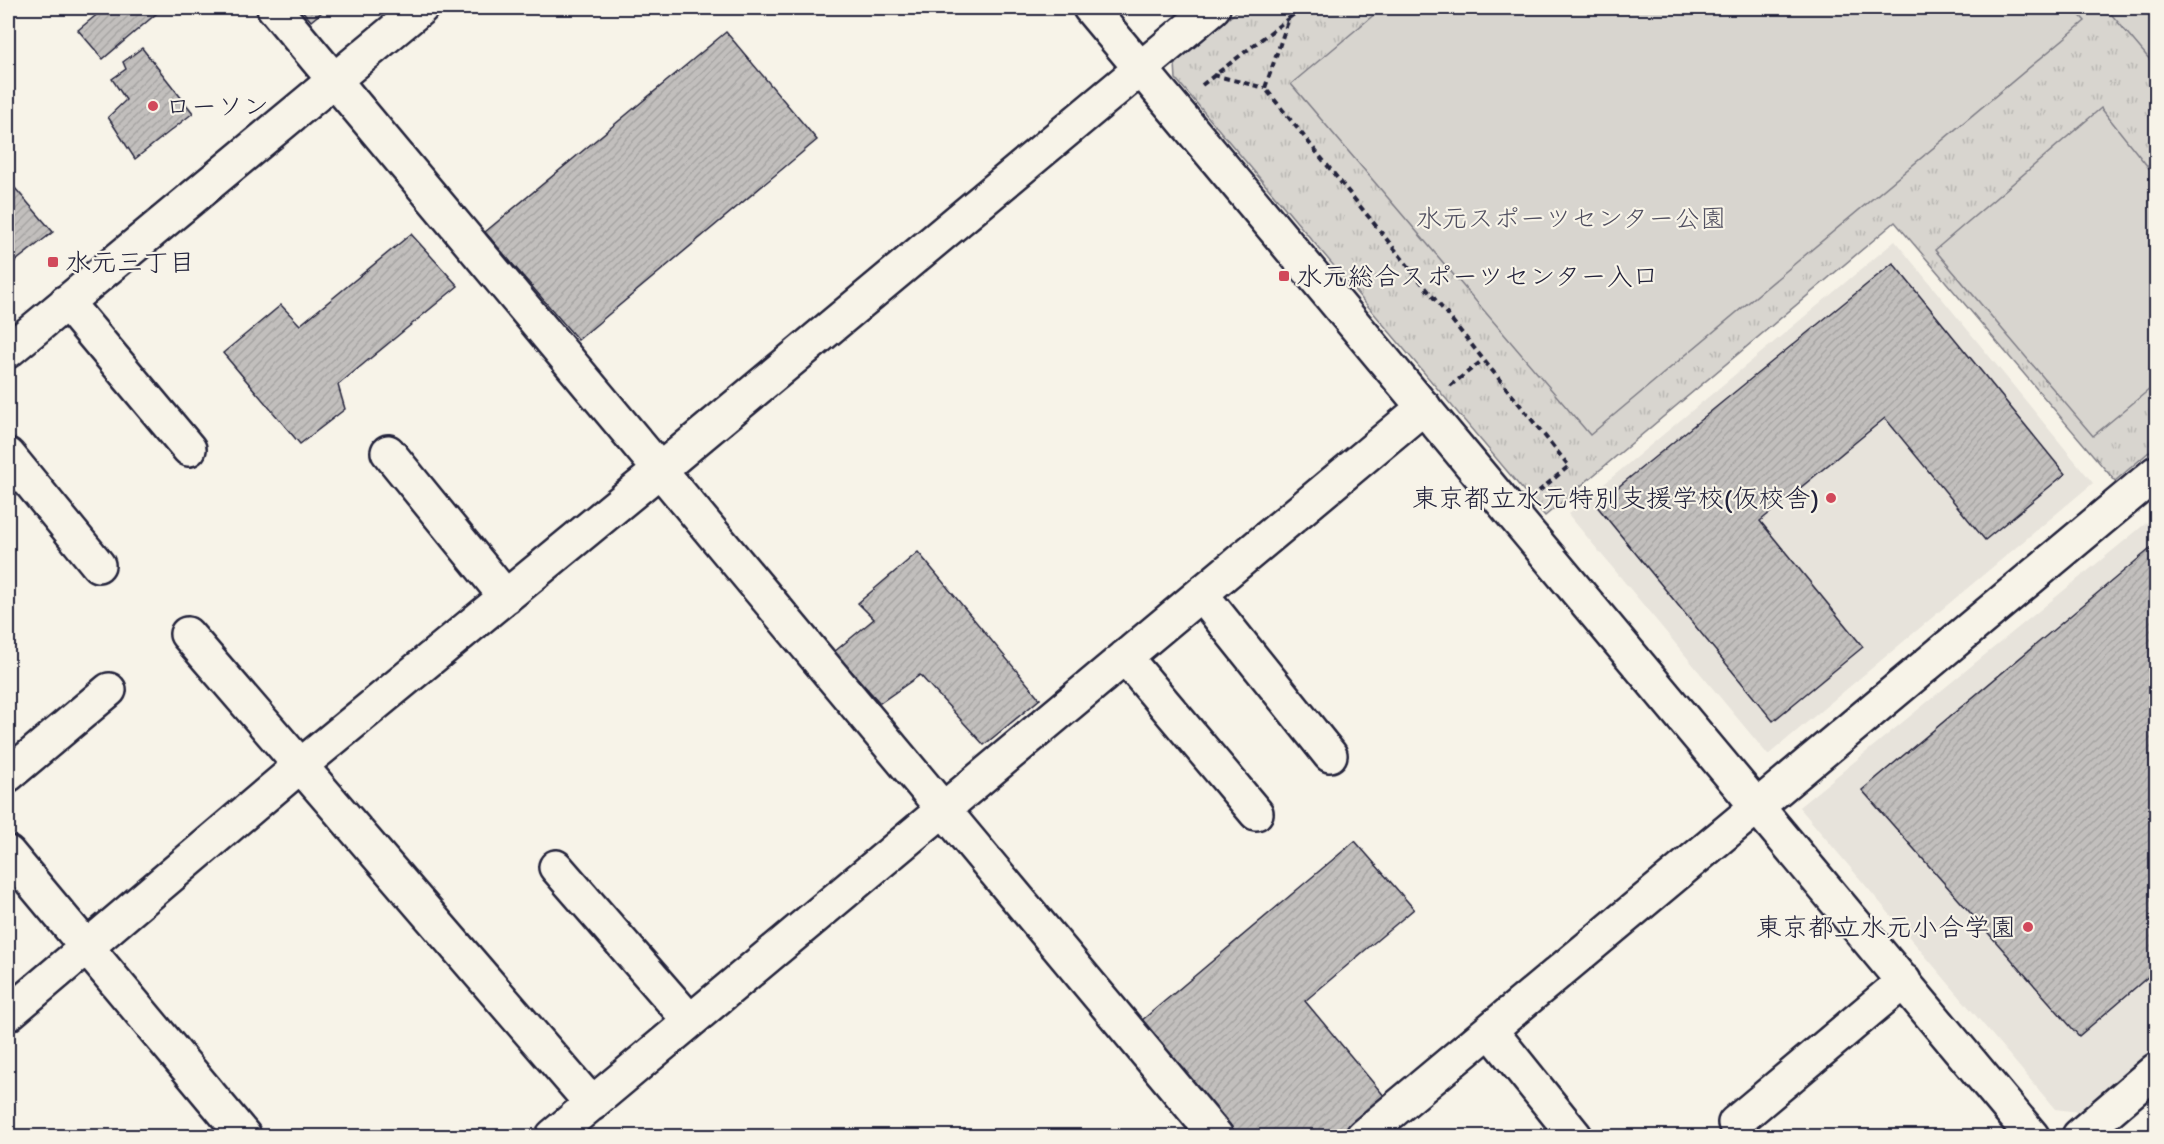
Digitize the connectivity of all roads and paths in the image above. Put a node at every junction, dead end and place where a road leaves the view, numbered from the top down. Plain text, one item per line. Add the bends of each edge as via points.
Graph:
1 (274, 8) edge
2 (421, 8) edge
3 (1090, 8) edge
4 (1213, 8) edge
5 (1302, 8) edge
6 (1289, 18) junction
7 (1141, 68) junction
8 (1213, 75) junction
9 (334, 79) junction
10 (1264, 88) junction
11 (1174, 108) junction
12 (66, 302) junction
13 (8, 351) edge
14 (1424, 407) junction
15 (189, 449) dead end
16 (388, 452) dead end
17 (8, 455) edge
18 (660, 469) junction
19 (2157, 473) edge
20 (1513, 513) junction
21 (98, 565) dead end
22 (1201, 594) junction
23 (506, 597) junction
24 (188, 634) dead end
25 (1125, 657) junction
26 (109, 690) dead end
27 (1330, 755) dead end
28 (300, 766) junction
29 (8, 775) edge
30 (1757, 806) junction
31 (944, 809) junction
32 (1256, 813) dead end
33 (8, 853) edge
34 (556, 867) dead end
35 (86, 949) junction
36 (1904, 981) junction
37 (8, 1014) edge
38 (690, 1021) junction
39 (1490, 1030) junction
40 (2157, 1070) edge
41 (592, 1104) junction
42 (1735, 1123) dead end
43 (244, 1137) edge
44 (553, 1137) edge
45 (1216, 1137) edge
46 (1363, 1137) edge
47 (1575, 1137) edge
48 (2032, 1137) edge
49 (2079, 1137) edge

1 - 9 street
2 - 9 street
3 - 7 street
4 - 7 street
5 - 6 path
6 - 8 path
6 - 10 path
7 - 11 street
7 - 18 street
8 - 10 path
8 - 11 path
9 - 12 street
9 - 18 street
10 - 20 path via 1569,466
11 - 14 street
12 - 13 street
12 - 15 street
14 - 20 street
14 - 22 street
16 - 23 street
17 - 21 street
18 - 23 street
18 - 31 street
19 - 30 street
20 - 30 street
22 - 25 street
22 - 27 street
23 - 28 street
24 - 28 street
25 - 31 street
25 - 32 street
26 - 29 street
28 - 35 street
28 - 41 street
30 - 36 street
30 - 39 street
31 - 38 street
31 - 45 street
33 - 35 street
34 - 38 street
35 - 37 street
35 - 43 street
36 - 42 street
36 - 48 street
38 - 41 street
39 - 46 street
39 - 47 street
40 - 49 street
41 - 44 street

